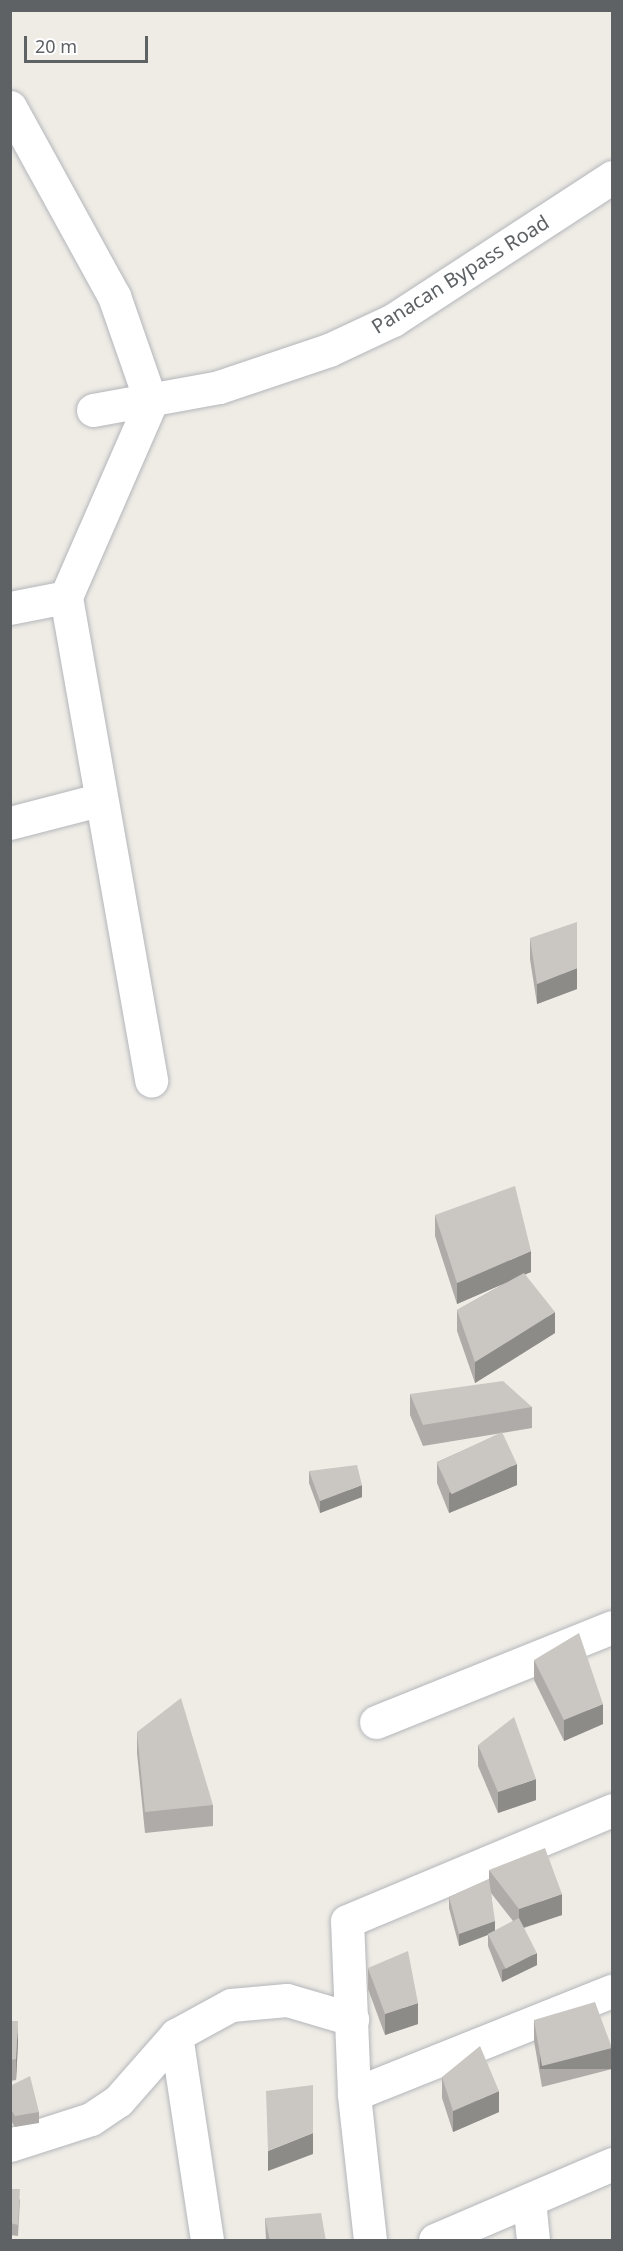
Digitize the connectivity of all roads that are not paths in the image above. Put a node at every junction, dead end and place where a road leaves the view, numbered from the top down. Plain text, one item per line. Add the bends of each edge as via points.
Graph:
1 (10, 107) edge
2 (612, 177) edge
3 (151, 402) junction
4 (93, 410) dead end
5 (66, 597) junction
6 (10, 608) edge
7 (99, 800) junction
8 (10, 823) edge
9 (151, 1081) dead end
10 (612, 1627) edge
11 (376, 1722) dead end
12 (612, 1810) edge
13 (612, 1991) edge
14 (352, 2019) junction
15 (176, 2035) junction
16 (354, 2094) junction
17 (10, 2145) edge
18 (612, 2164) edge
19 (529, 2200) junction
20 (207, 2241) edge
21 (370, 2241) edge
22 (435, 2241) edge
23 (533, 2241) edge

1 - 3 street via 114,296
2 - 3 street, Panacan Bypass Road via 393,320 268,373
3 - 4 street, Panacan Bypass Road
3 - 5 street
5 - 6 street
5 - 7 street
7 - 8 street
7 - 9 street
10 - 11 street
12 - 14 street via 347,1921
13 - 16 street
14 - 15 street via 287,2000 260,2000 231,2005
14 - 16 street
15 - 17 street via 118,2101 91,2119
15 - 20 street
16 - 21 street
18 - 19 street
19 - 22 street
19 - 23 street

